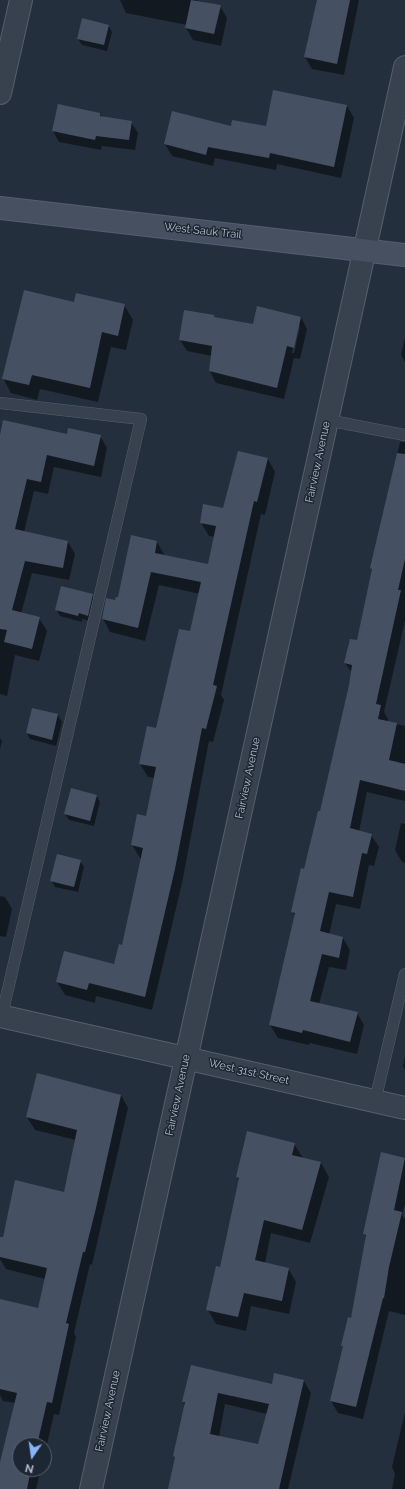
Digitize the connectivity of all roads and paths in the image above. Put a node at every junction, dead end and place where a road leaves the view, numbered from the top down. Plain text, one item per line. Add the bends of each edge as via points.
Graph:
1 (21, 0) edge
2 (405, 68) edge
3 (0, 93) edge
4 (0, 208) edge
5 (365, 249) junction
6 (405, 254) edge
7 (0, 403) edge
8 (327, 420) junction
9 (405, 436) edge
10 (405, 974) edge
11 (1, 1018) edge
12 (186, 1058) junction
13 (375, 1101) junction
14 (405, 1108) edge
15 (91, 1489) edge

1 - 3 street
2 - 5 street, Fairview Avenue
4 - 5 main road, West Sauk Trail
5 - 6 main road, West Sauk Trail
5 - 8 street, Fairview Avenue
7 - 11 lane via 141,420
8 - 9 lane
8 - 12 street, Fairview Avenue
10 - 13 lane
11 - 12 street, West 31st Street
12 - 13 street, West 31st Street
12 - 15 street, Fairview Avenue
13 - 14 street, West 31st Street

